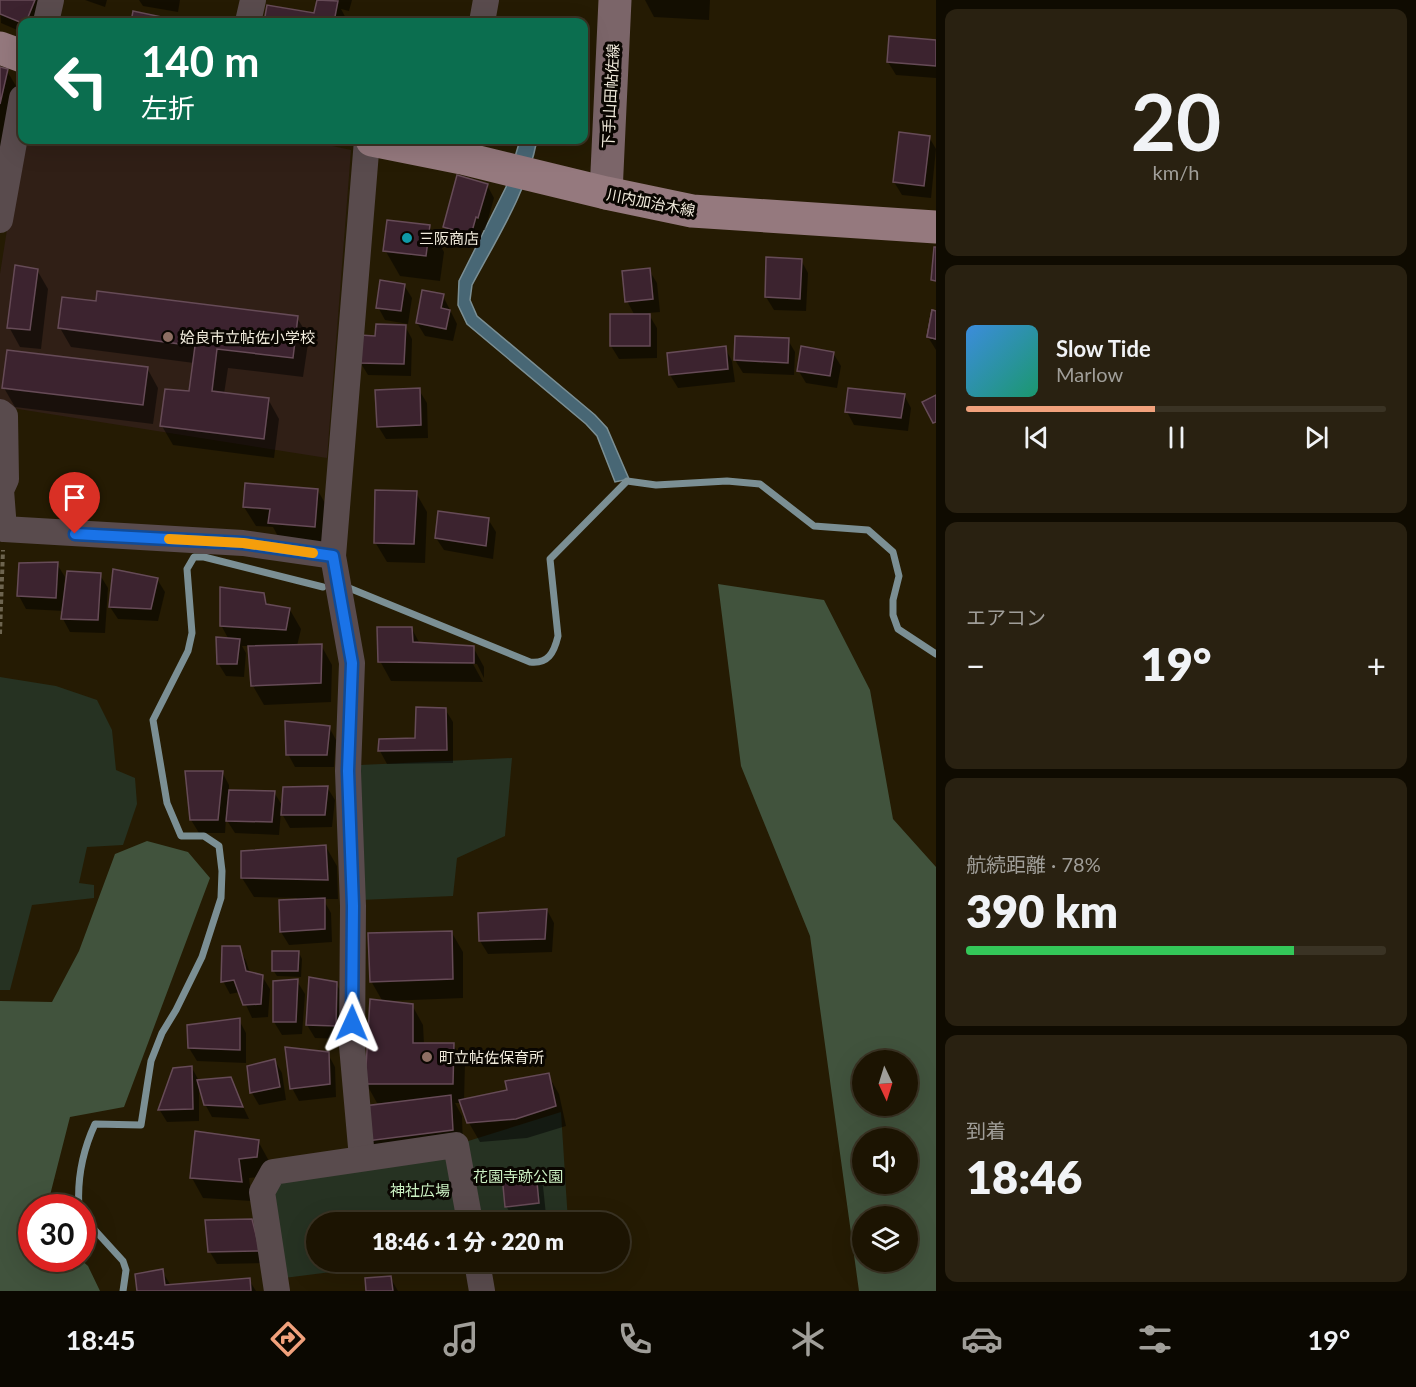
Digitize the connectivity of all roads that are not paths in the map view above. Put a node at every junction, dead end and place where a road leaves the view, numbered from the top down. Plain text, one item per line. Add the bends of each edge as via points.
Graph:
1 (51, 0) edge
2 (253, 0) edge
3 (486, 0) edge
4 (615, 0) edge
5 (47, 18) edge
6 (249, 18) edge
7 (483, 18) edge
8 (0, 48) edge
9 (18, 55) edge
10 (18, 120) edge
11 (367, 144) edge
12 (412, 144) edge
13 (463, 149) edge
14 (606, 193) junction
15 (0, 220) edge
16 (936, 227) edge
17 (0, 412) edge
18 (333, 556) junction
19 (362, 1158) junction
20 (468, 1212) edge
21 (479, 1272) edge
22 (277, 1291) edge
23 (482, 1291) edge

1 - 5 street
2 - 6 street
3 - 7 street
4 - 14 main road, 下手山田帖佐線
8 - 9 main road
10 - 15 street
11 - 18 street
12 - 13 main road, 川内加治木線
13 - 14 main road, 川内加治木線
14 - 16 main road, 川内加治木線 via 692,211
17 - 18 street via 5,416 6,479 1,490 4,530 243,543
18 - 19 street via 352,663 348,771 353,906 352,1046
19 - 20 street via 456,1145
19 - 22 street via 273,1172 262,1192
21 - 23 street

